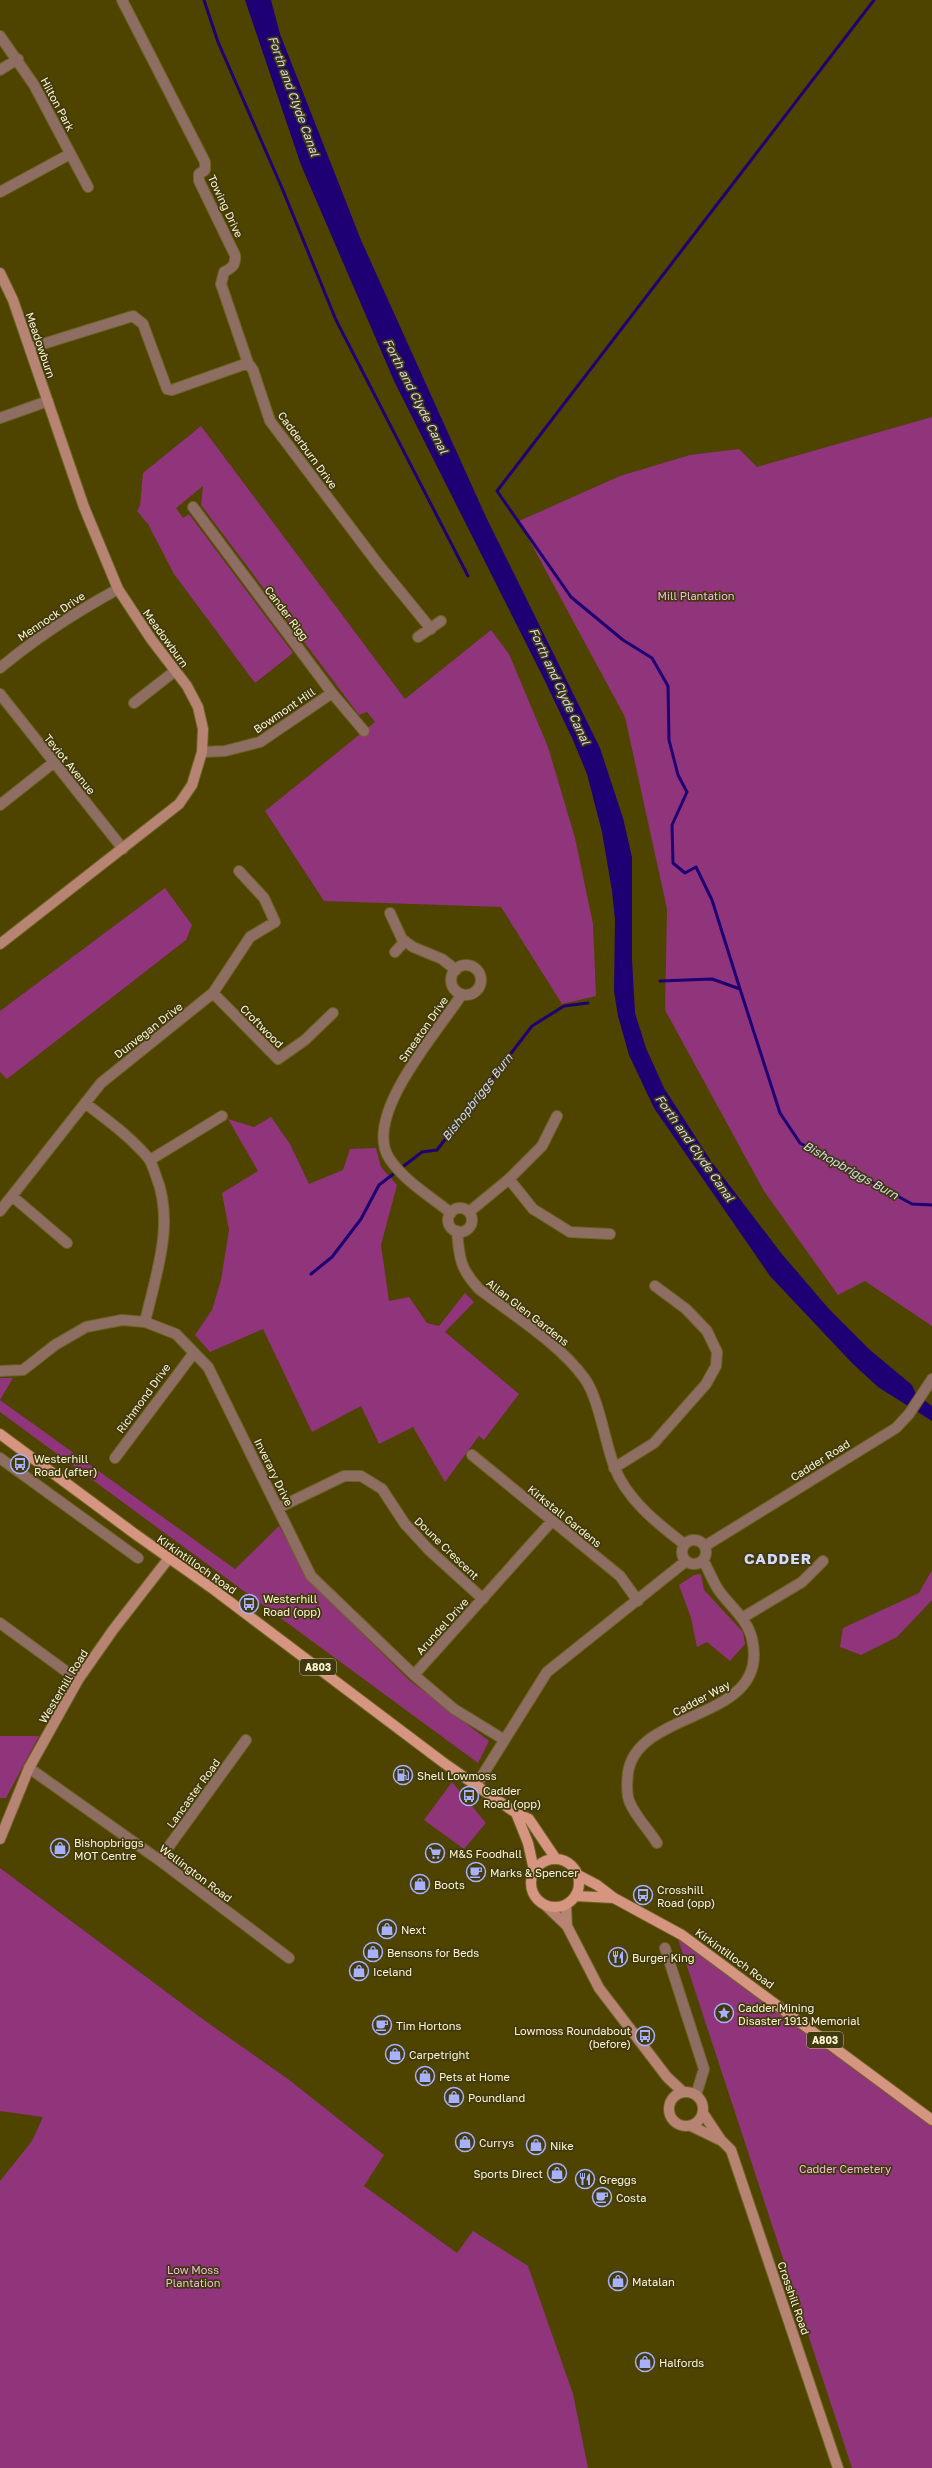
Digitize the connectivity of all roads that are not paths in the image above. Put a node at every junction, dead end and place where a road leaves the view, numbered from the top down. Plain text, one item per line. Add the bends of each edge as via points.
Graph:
1 (122, 0) edge
2 (0, 36) edge
3 (18, 59) junction
4 (0, 70) edge
5 (70, 154) junction
6 (88, 187) dead end
7 (0, 192) edge
8 (0, 273) edge
9 (30, 348) junction
10 (248, 362) junction
11 (48, 400) junction
12 (0, 418) edge
13 (193, 507) dead end
14 (118, 589) junction
15 (441, 621) dead end
16 (431, 629) junction
17 (418, 637) dead end
18 (0, 668) edge
19 (175, 670) junction
20 (332, 693) junction
21 (0, 694) edge
22 (134, 703) dead end
23 (364, 732) dead end
24 (202, 752) junction
25 (53, 763) junction
26 (0, 805) edge
27 (123, 849) junction
28 (239, 871) dead end
29 (390, 913) dead end
30 (405, 941) junction
31 (0, 944) edge
32 (395, 952) dead end
33 (456, 970) junction
34 (213, 993) junction
35 (462, 994) junction
36 (333, 1013) dead end
37 (85, 1103) junction
38 (222, 1116) dead end
39 (557, 1116) dead end
40 (150, 1160) junction
41 (509, 1179) junction
42 (12, 1196) junction
43 (0, 1211) edge
44 (469, 1212) junction
45 (451, 1213) junction
46 (457, 1231) junction
47 (610, 1234) dead end
48 (67, 1243) dead end
49 (655, 1286) dead end
50 (145, 1322) junction
51 (193, 1354) junction
52 (0, 1371) edge
53 (932, 1379) edge
54 (0, 1434) edge
55 (472, 1455) dead end
56 (0, 1458) edge
57 (115, 1458) dead end
58 (614, 1468) junction
59 (278, 1508) junction
60 (552, 1521) junction
61 (684, 1544) junction
62 (705, 1546) junction
63 (138, 1558) dead end
64 (169, 1558) junction
65 (703, 1560) junction
66 (686, 1561) junction
67 (823, 1561) dead end
68 (483, 1598) junction
69 (638, 1601) junction
70 (742, 1618) junction
71 (0, 1623) edge
72 (414, 1675) junction
73 (78, 1680) junction
74 (503, 1739) junction
75 (246, 1740) dead end
76 (29, 1768) junction
77 (477, 1784) junction
78 (516, 1813) junction
79 (0, 1839) edge
80 (657, 1843) dead end
81 (556, 1858) junction
82 (159, 1860) junction
83 (534, 1870) junction
84 (578, 1875) junction
85 (576, 1896) junction
86 (614, 1898) junction
87 (566, 1904) junction
88 (545, 1905) junction
89 (567, 1926) junction
90 (665, 1948) dead end
91 (288, 1958) dead end
92 (667, 2077) junction
93 (683, 2092) junction
94 (696, 2095) junction
95 (672, 2099) junction
96 (703, 2113) junction
97 (932, 2120) edge
98 (691, 2126) junction
99 (721, 2140) junction
100 (838, 2468) edge

1 - 10 street, Towing Drive via 205,162 205,170 199,174 199,181 235,255 234,264 224,272 221,284
2 - 3 street, Hilton Park
3 - 4 street
3 - 5 street, Hilton Park
5 - 6 street, Hilton Park
5 - 7 street
8 - 9 street, Meadowburn
9 - 10 street via 133,316 143,324 164,386 169,390
9 - 11 street, Meadowburn
10 - 16 street, Cadderburn Drive via 270,420 378,564
11 - 12 street
11 - 14 street, Meadowburn via 84,507
13 - 20 street, Cander Rigg
14 - 18 street, Mennock Drive via 73,614
14 - 19 street, Meadowburn via 151,640
15 - 16 street
16 - 17 street
19 - 22 street
19 - 24 street, Meadowburn via 198,707 203,729
20 - 23 street, Cander Rigg
20 - 24 street, Bowmont Hill via 260,742 225,751
21 - 25 street, Teviot Avenue
24 - 27 street, Meadowburn via 197,775 179,804
25 - 26 street
25 - 27 street, Teviot Avenue
27 - 31 street, Meadowburn
28 - 34 street, Dunvegan Drive via 264,898 275,922 250,937
29 - 30 street
30 - 32 street
30 - 33 street via 442,959
33 - 35 street via 452,982 455,990
33 - 35 street via 470,966 481,976 480,987 476,991 472,994
34 - 36 street, Croftwood via 278,1059 305,1040
34 - 37 street, Dunvegan Drive via 101,1083
35 - 45 street, Smeaton Drive via 411,1066 393,1101 383,1132 388,1157 407,1179
37 - 40 street via 131,1140
37 - 42 street, Dunvegan Drive
38 - 40 street
39 - 41 street via 542,1146
40 - 50 street via 160,1184 165,1234
41 - 44 street
41 - 47 street via 533,1210 570,1232
42 - 43 street, Dunvegan Drive
42 - 48 street
44 - 45 street via 460,1208
44 - 46 street via 472,1219 470,1226 465,1231
45 - 46 street via 449,1224
46 - 58 street, Allan Glen Gardens via 458,1257 467,1277 478,1289 561,1352 586,1380 599,1414
49 - 58 street via 686,1309 707,1331 717,1352 716,1366 706,1384 654,1444
50 - 51 street, Inverary Drive via 176,1334
50 - 52 street, Inverary Drive via 122,1320 86,1327 23,1370
51 - 57 street, Richmond Drive
51 - 59 street, Inverary Drive via 208,1367
53 - 62 street, Cadder Road via 909,1414 896,1428
54 - 64 main road, Kirkintilloch Road / A803
55 - 60 street, Kirkstall Gardens
56 - 63 street
58 - 61 street, Allan Glen Gardens via 634,1500 659,1525
59 - 68 street, Doune Crescent via 344,1476 361,1476 382,1489 405,1524 429,1550
59 - 72 street, Inverary Drive via 311,1576
60 - 68 street, Arundel Drive
60 - 69 street, Kirkstall Gardens via 620,1576
61 - 62 street via 695,1539
61 - 66 street via 682,1555
62 - 65 street
64 - 73 street, Westerhill Road
64 - 77 main road, Kirkintilloch Road / A803 via 444,1763
65 - 66 street via 693,1564
65 - 70 street, Cadder Way via 720,1591
66 - 69 street
67 - 70 street via 802,1582
68 - 72 street, Arundel Drive
69 - 74 street via 547,1672
70 - 80 street, Cadder Way via 752,1640 753,1670 740,1691 639,1746 629,1763 626,1784 630,1803
71 - 73 street
72 - 74 street, Inverary Drive via 454,1709
73 - 76 street, Westerhill Road
74 - 77 street
75 - 82 street, Lancaster Road
76 - 79 street, Westerhill Road
76 - 82 street, Wellington Road
77 - 78 main road, Kirkintilloch Road / A803
78 - 81 main road, Kirkintilloch Road / A803 via 529,1819
78 - 83 main road via 528,1843
81 - 83 main road via 543,1861
81 - 84 main road, A803 via 570,1863
82 - 91 street, Wellington Road
83 - 88 main road via 532,1890 537,1899
84 - 85 main road
84 - 86 main road, Kirkintilloch Road / A803
85 - 86 main road, Kirkintilloch Road / A803
85 - 87 main road
86 - 97 main road, Kirkintilloch Road / A803 via 682,1935
87 - 88 main road via 559,1907
87 - 89 street
88 - 89 street
89 - 92 street via 599,1988
90 - 94 street via 704,2069
92 - 93 street
92 - 95 street
93 - 94 street
93 - 95 street
94 - 96 street via 703,2106
95 - 98 street via 669,2113 674,2121 682,2126
96 - 98 street via 697,2123
96 - 99 street, Crosshill Road
98 - 99 street, Crosshill Road
99 - 100 street, Crosshill Road via 731,2150

